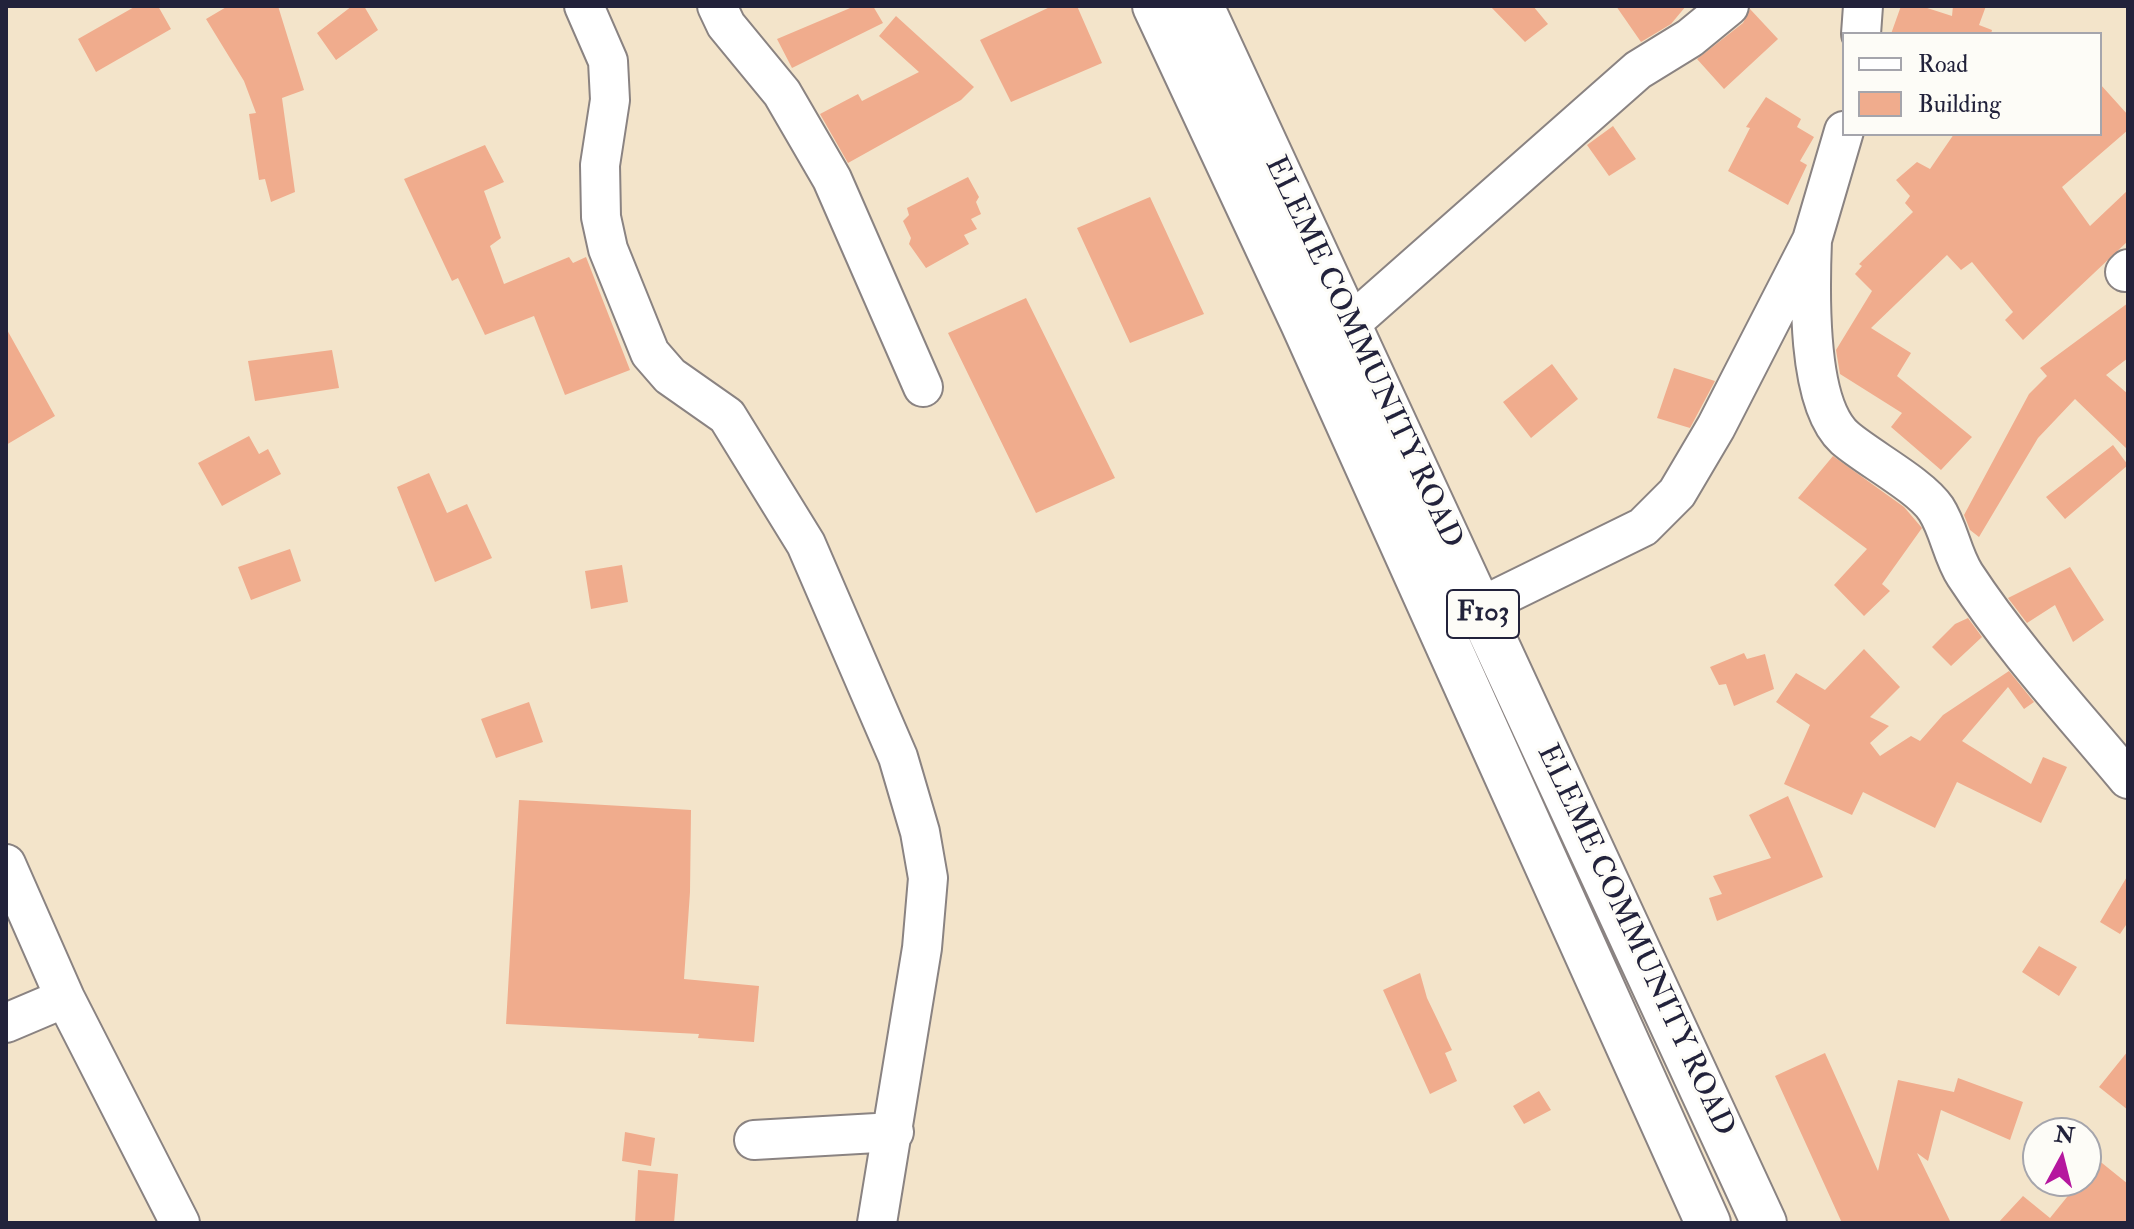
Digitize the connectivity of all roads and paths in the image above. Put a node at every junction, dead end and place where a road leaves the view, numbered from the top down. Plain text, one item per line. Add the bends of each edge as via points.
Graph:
1 (584, 6) edge
2 (717, 6) edge
3 (1155, 6) edge
4 (1201, 6) edge
5 (1729, 6) edge
6 (1863, 6) edge
7 (1861, 32) edge
8 (1843, 136) edge
9 (1812, 240) junction
10 (1349, 325) junction
11 (923, 387) dead end
12 (1480, 607) junction
13 (2128, 779) edge
14 (6, 864) edge
15 (65, 998) junction
16 (6, 1023) edge
17 (894, 1132) junction
18 (754, 1140) dead end
19 (180, 1223) edge
20 (877, 1223) edge
21 (1708, 1223) edge
22 (1764, 1223) edge

1 - 17 street via 608,61 601,217 608,249 650,353 670,376 727,416 806,544 898,757 920,832 928,878 922,948
2 - 11 street via 726,25 782,93 832,179
3 - 21 main road, ELEME COMMUNITY ROAD / F103
4 - 10 main road, ELEME COMMUNITY ROAD / F103
5 - 10 street via 1638,70
6 - 7 street
8 - 9 street
9 - 12 street via 1677,493 1643,527
9 - 13 street via 1809,308 1819,384 1843,437 1935,507 1964,574
10 - 12 main road, ELEME COMMUNITY ROAD / F103
12 - 22 main road, ELEME COMMUNITY ROAD / F103
14 - 15 street
15 - 16 street
15 - 19 street
17 - 18 street
17 - 20 street

